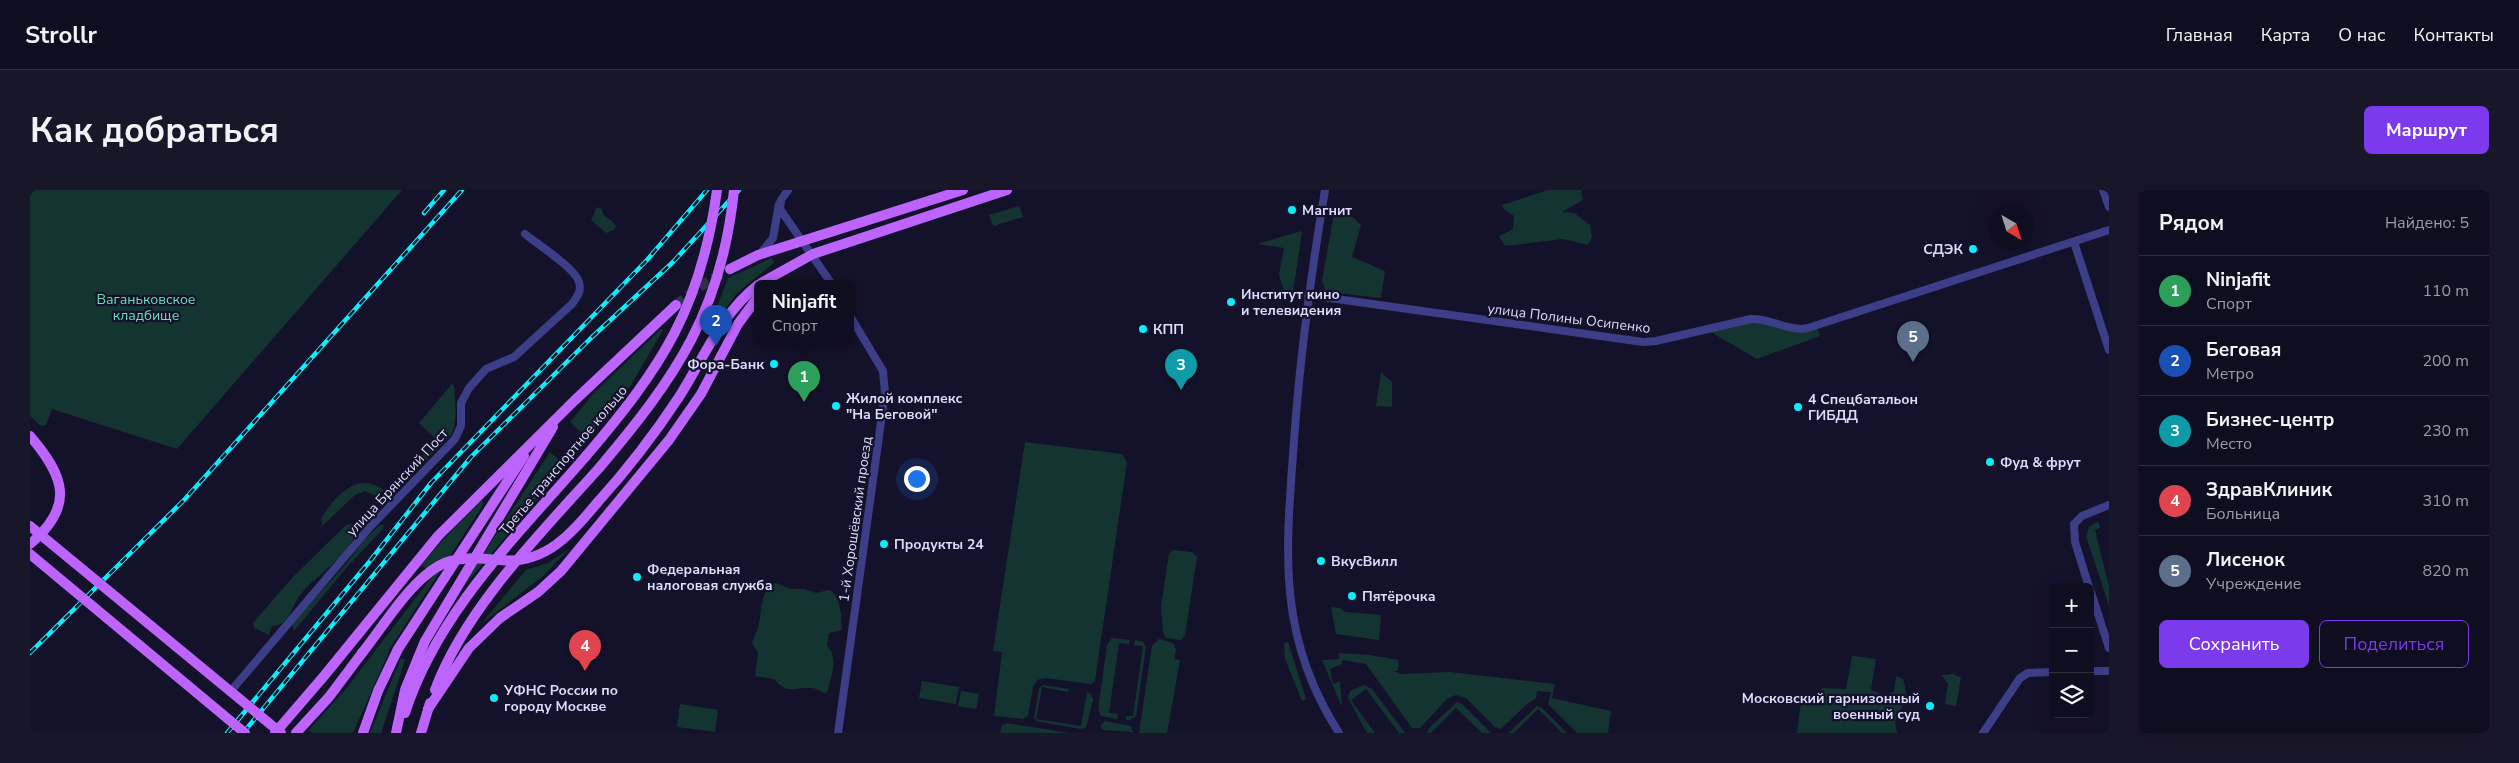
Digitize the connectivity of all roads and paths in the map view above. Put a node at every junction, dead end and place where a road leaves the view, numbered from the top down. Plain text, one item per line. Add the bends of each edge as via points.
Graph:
1 (717, 190) edge
2 (734, 190) edge
3 (788, 190) edge
4 (963, 190) edge
5 (1007, 190) edge
6 (1325, 190) edge
7 (2103, 190) edge
8 (782, 199) junction
9 (2109, 207) edge
10 (2109, 230) edge
11 (525, 234) dead end
12 (804, 240) junction
13 (2074, 242) junction
14 (812, 254) junction
15 (758, 255) junction
16 (730, 269) tunnel mouth
17 (766, 280) edge
18 (774, 280) edge
19 (829, 280) edge
20 (754, 289) edge
21 (1308, 295) junction
22 (754, 302) edge
23 (676, 305) tunnel mouth
24 (854, 323) edge
25 (2109, 350) edge
26 (574, 401) junction
27 (555, 419) junction
28 (30, 436) edge
29 (2109, 506) edge
30 (30, 526) edge
31 (30, 544) edge
32 (30, 554) edge
33 (2088, 583) edge
34 (2094, 601) edge
35 (2109, 648) edge
36 (2094, 671) edge
37 (2109, 671) edge
38 (2049, 672) edge
39 (230, 692) junction
40 (428, 709) junction
41 (245, 733) edge
42 (273, 733) edge
43 (281, 733) edge
44 (296, 733) edge
45 (363, 733) edge
46 (397, 733) edge
47 (421, 733) edge
48 (838, 733) edge
49 (1339, 733) edge
50 (1983, 733) edge

1 - 46 main road, Третье транспортное кольцо, bridge via 705,258 677,329 639,393 452,617 417,680
2 - 40 main road, bridge via 731,226 712,293 673,374 600,467 483,602 456,644
3 - 8 street
4 - 12 main road
5 - 14 main road
6 - 21 street
7 - 9 street
8 - 12 street via 780,209
8 - 15 street via 773,238
10 - 13 street, улица Полины Осипенко
11 - 39 street, улица Брянский Пост via 573,272 579,281 579,294 517,354 486,369 474,382 462,398 461,426 455,439 370,527
12 - 14 street
12 - 15 main road
13 - 21 street, улица Полины Осипенко via 1808,328 1790,329 1766,319 1751,319 1643,342
13 - 25 street
14 - 17 main road
14 - 18 main road
14 - 19 street
15 - 16 main road
20 - 44 main road, bridge via 727,315 667,415 634,460 565,540 542,554 513,561 464,558 435,569 416,585 329,697
21 - 49 street via 1299,364 1286,546 1288,582 1294,624 1305,663
22 - 40 main road via 738,324 701,394 669,440 561,571 538,592 500,618 469,648
23 - 26 main road
24 - 48 street, 1-й Хорошёвский проезд via 883,371 886,393
26 - 27 main road
26 - 46 main road via 549,433 424,641 405,690
27 - 42 main road via 438,536 319,682
27 - 45 main road via 500,490 410,630 378,691
28 - 31 main road via 51,464 61,501 55,519
29 - 33 street via 2082,516 2074,524 2075,542
30 - 39 main road, bridge
32 - 41 main road, bridge
34 - 35 street
36 - 37 street
38 - 50 street via 2028,673 2020,678
39 - 42 main road, bridge
39 - 43 main road, bridge
40 - 47 main road

